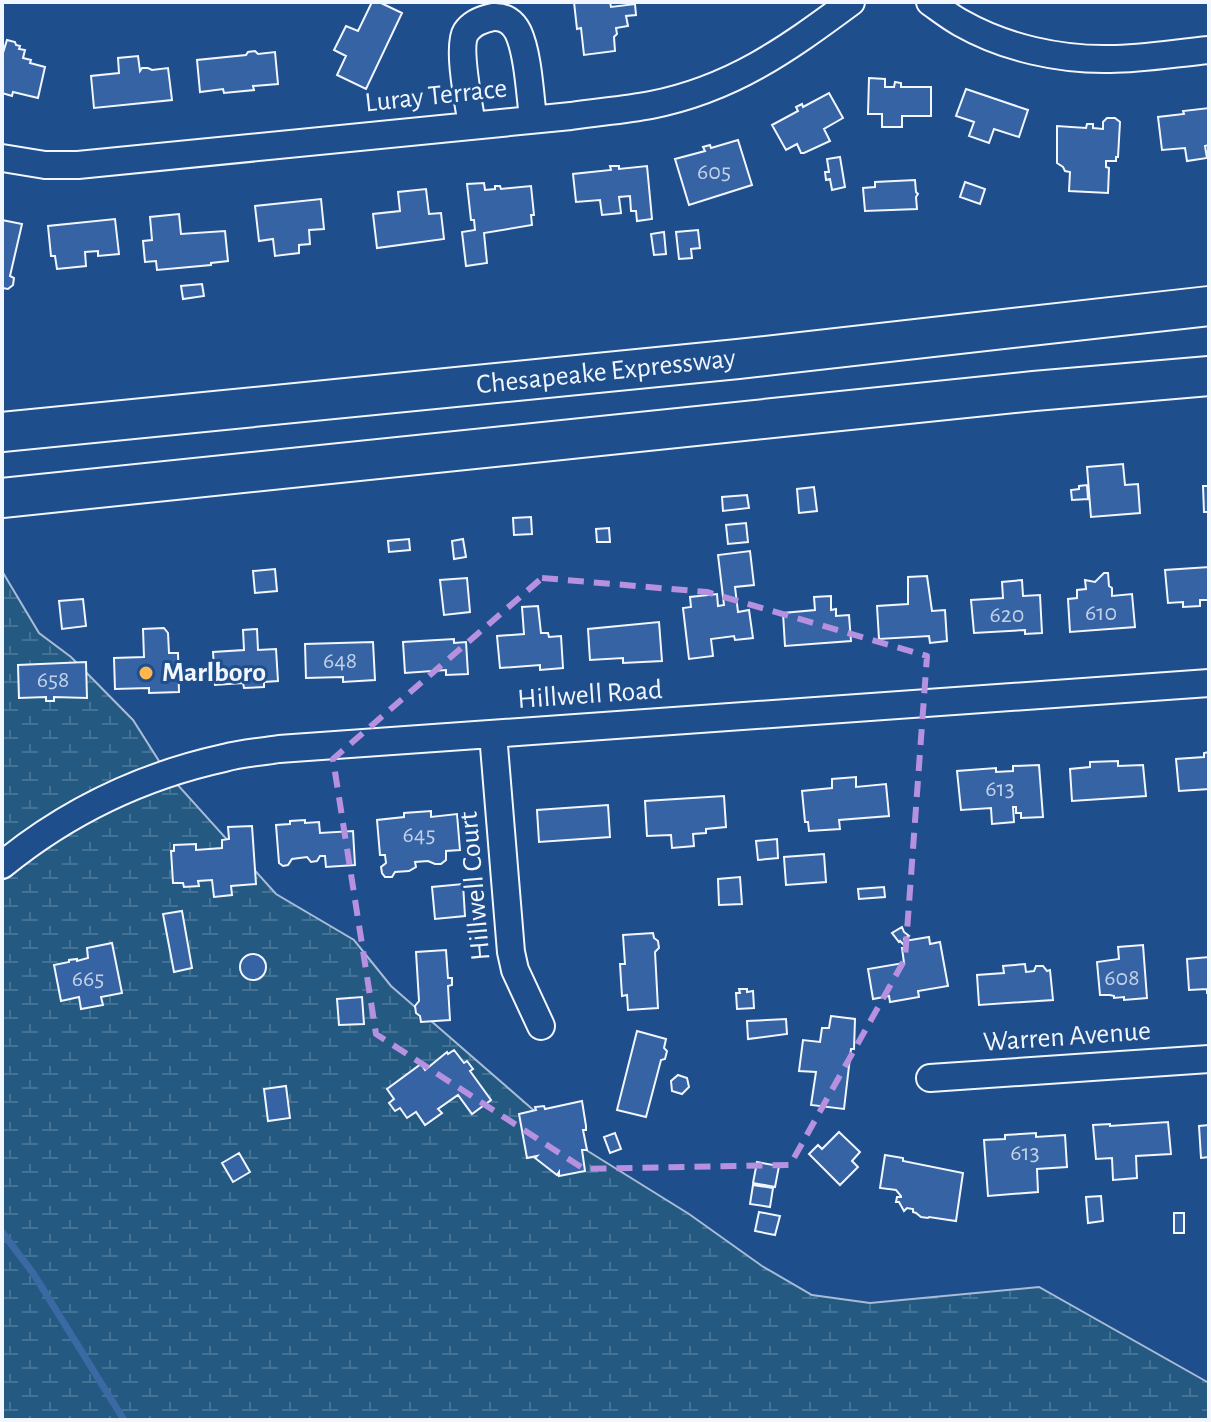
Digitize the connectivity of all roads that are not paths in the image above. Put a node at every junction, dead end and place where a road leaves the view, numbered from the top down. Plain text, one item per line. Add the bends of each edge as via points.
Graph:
1 (851, 2) edge
2 (930, 2) edge
3 (1209, 50) edge
4 (533, 118) junction
5 (472, 125) junction
6 (2, 158) edge
7 (1209, 306) edge
8 (1209, 376) edge
9 (2, 432) edge
10 (2, 498) edge
11 (1209, 683) edge
12 (493, 734) junction
13 (2, 865) edge
14 (541, 1026) dead end
15 (1209, 1059) edge
16 (930, 1078) dead end

1 - 4 street, Luray Terrace via 768,61 727,82 650,106
2 - 3 street via 962,24 1003,41 1075,58
4 - 5 street, Luray Terrace
4 - 5 street via 519,33 512,22 488,18 465,33 462,48
5 - 6 street, Luray Terrace via 78,165
7 - 9 highway, Chesapeake Expressway
8 - 10 highway
11 - 12 street, Hillwell Road
12 - 13 street, Hillwell Road via 225,757 106,798
12 - 14 street, Hillwell Court via 511,952
15 - 16 street, Warren Avenue

